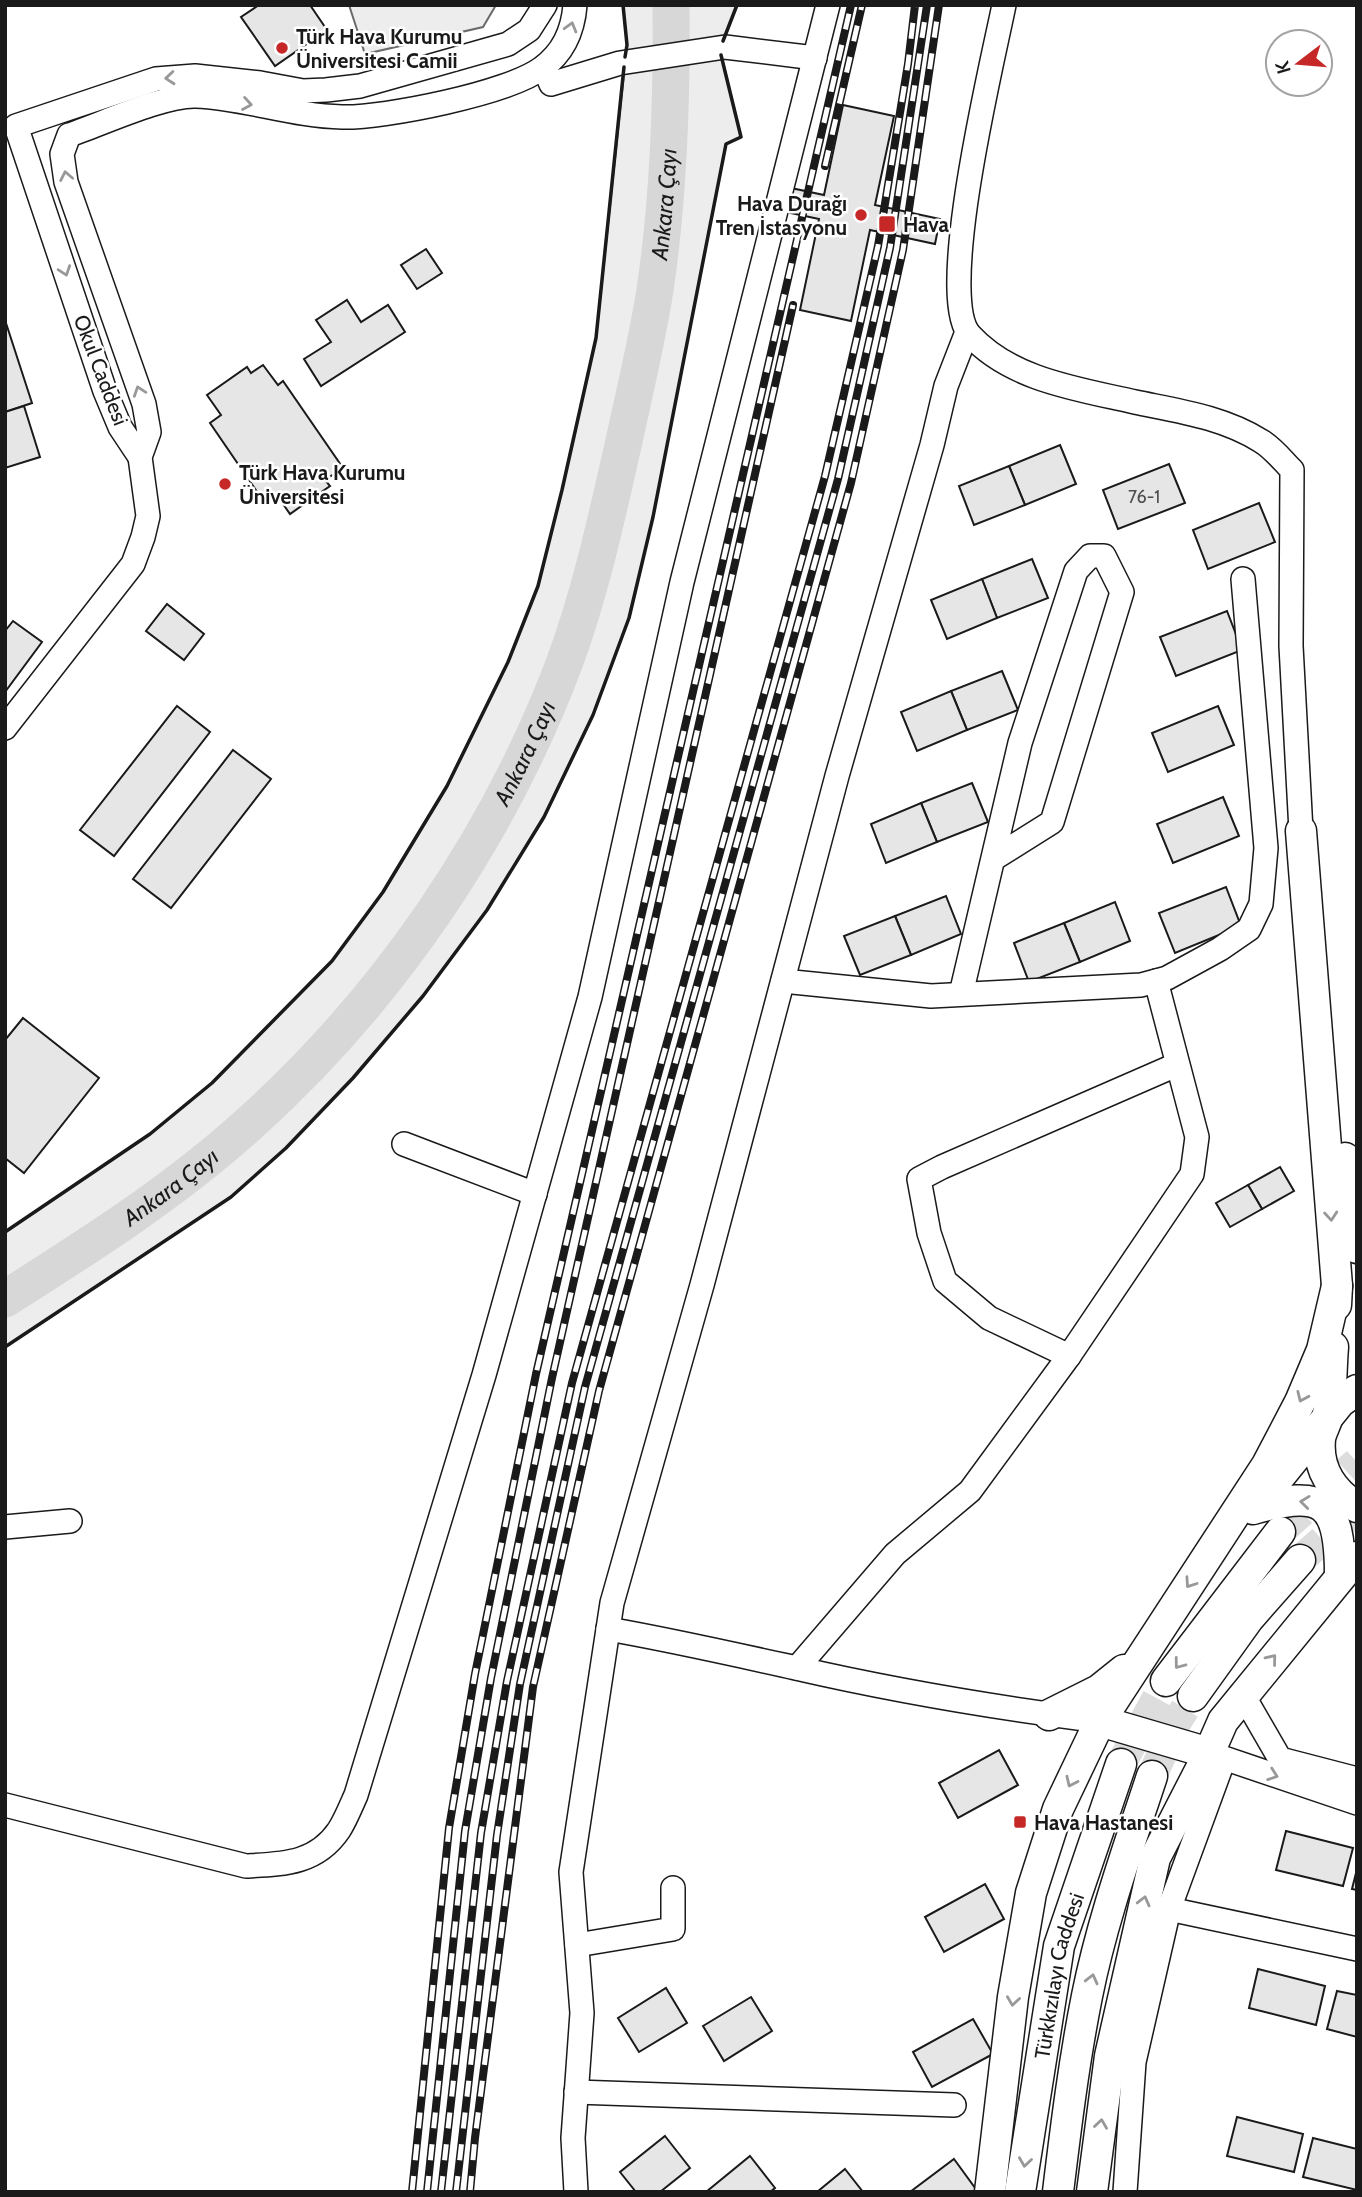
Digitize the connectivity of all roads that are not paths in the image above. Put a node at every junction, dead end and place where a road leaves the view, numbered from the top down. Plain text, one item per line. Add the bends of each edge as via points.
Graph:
1 (545, 5) edge
2 (575, 5) edge
3 (828, 5) edge
4 (1004, 5) edge
5 (467, 57) junction
6 (815, 58) junction
7 (544, 67) junction
8 (404, 73) junction
9 (458, 98) junction
10 (409, 109) junction
11 (10, 127) edge
12 (967, 332) junction
13 (140, 457) junction
14 (1243, 579) dead end
15 (5, 727) edge
16 (1301, 831) junction
17 (993, 859) junction
18 (1156, 981) junction
19 (783, 982) junction
20 (961, 995) junction
21 (1176, 1065) junction
22 (404, 1144) dead end
23 (535, 1194) junction
24 (1357, 1248) edge
25 (1337, 1286) junction
26 (1069, 1356) junction
27 (1357, 1390) edge
28 (1327, 1418) junction
29 (1357, 1507) edge
30 (1253, 1509) junction
31 (70, 1521) dead end
32 (5, 1527) edge
33 (1229, 1527) junction
34 (1280, 1532) tunnel mouth
35 (1300, 1560) tunnel mouth
36 (1348, 1566) edge
37 (608, 1629) junction
38 (1140, 1656) junction
39 (797, 1668) junction
40 (1166, 1681) tunnel mouth
41 (1243, 1695) junction
42 (1192, 1696) tunnel mouth
43 (1049, 1714) junction
44 (1100, 1721) junction
45 (1216, 1756) junction
46 (1121, 1764) tunnel mouth
47 (1152, 1776) tunnel mouth
48 (1357, 1779) edge
49 (1357, 1803) edge
50 (5, 1805) edge
51 (673, 1888) dead end
52 (1169, 1909) junction
53 (577, 1945) junction
54 (1357, 1949) edge
55 (576, 2092) junction
56 (954, 2105) dead end
57 (576, 2192) edge
58 (990, 2192) edge
59 (1020, 2192) edge
60 (1058, 2192) edge
61 (1092, 2192) edge
62 (1125, 2192) edge

1 - 5 street, Okul Caddesi via 529,30 508,44
7 -> 2 street, Okul Caddesi via 567,39
3 - 6 street
4 - 12 street via 962,226 958,299
5 - 8 street, Okul Caddesi
5 - 9 street, Okul Caddesi via 442,69 437,77 444,97
6 - 7 street via 725,47 620,63 551,84
6 - 23 street via 682,582 590,997
7 - 9 street, Okul Caddesi via 520,80
8 - 10 street via 423,78 429,88 425,102
8 -> 11 street, Okul Caddesi via 360,86 303,91 195,76 156,79
9 - 10 street, Okul Caddesi
13 -> 10 street, Okul Caddesi via 149,432 144,404 66,182 62,154 69,135 170,99 194,96 345,118
11 -> 13 street, Okul Caddesi via 120,427
12 - 16 street via 990,353 1064,386 1217,420 1263,442 1292,470 1291,646
12 - 19 street via 946,386
13 - 15 street via 148,516 133,564
14 - 18 street via 1266,848 1261,904 1249,929
16 - 24 main road
16 -> 25 main road
17 - 17 street via 1020,743 1076,571 1090,556 1104,556 1122,592 1052,822
17 - 20 street
18 - 20 street
18 - 21 street
19 - 20 street
19 - 37 street
21 - 26 street via 1197,1137 1192,1174
21 - 26 street via 919,1179 929,1233 945,1280 989,1318
22 - 23 street
23 - 50 street via 356,1795 339,1830 316,1853 285,1864 246,1866
25 - 28 main road
25 -> 33 main road via 1322,1350 1300,1402
26 - 39 street via 970,1491 895,1554
27 - 28 main road
28 - 29 main road via 1320,1437 1320,1458 1339,1495
28 - 30 main road
30 - 33 main road
36 -> 30 main road via 1332,1517 1322,1505 1304,1499
31 - 32 street
33 -> 38 main road
34 -> 40 main road
35 - 42 main road via 1249,1618
41 -> 36 main road
37 - 39 street
37 - 53 street via 570,1872
38 - 43 main road via 1099,1690
38 - 44 main road
39 - 43 street
41 - 45 main road via 1223,1721
41 - 48 street via 1280,1759
43 - 44 street
44 - 45 main road
44 -> 58 main road via 1058,1809 1031,1893 1013,1997
45 -> 49 street
45 - 52 street
61 -> 45 main road via 1110,2056 1155,1858
46 -> 59 main road, Türkkızılayı Caddesi via 1059,1946
60 -> 47 main road, Türkkızılayı Caddesi via 1087,1995 1113,1895
51 - 53 street via 673,1929
52 - 54 street
52 - 62 street via 1134,2062
53 - 55 street via 582,2013
55 - 56 street
55 - 57 street

